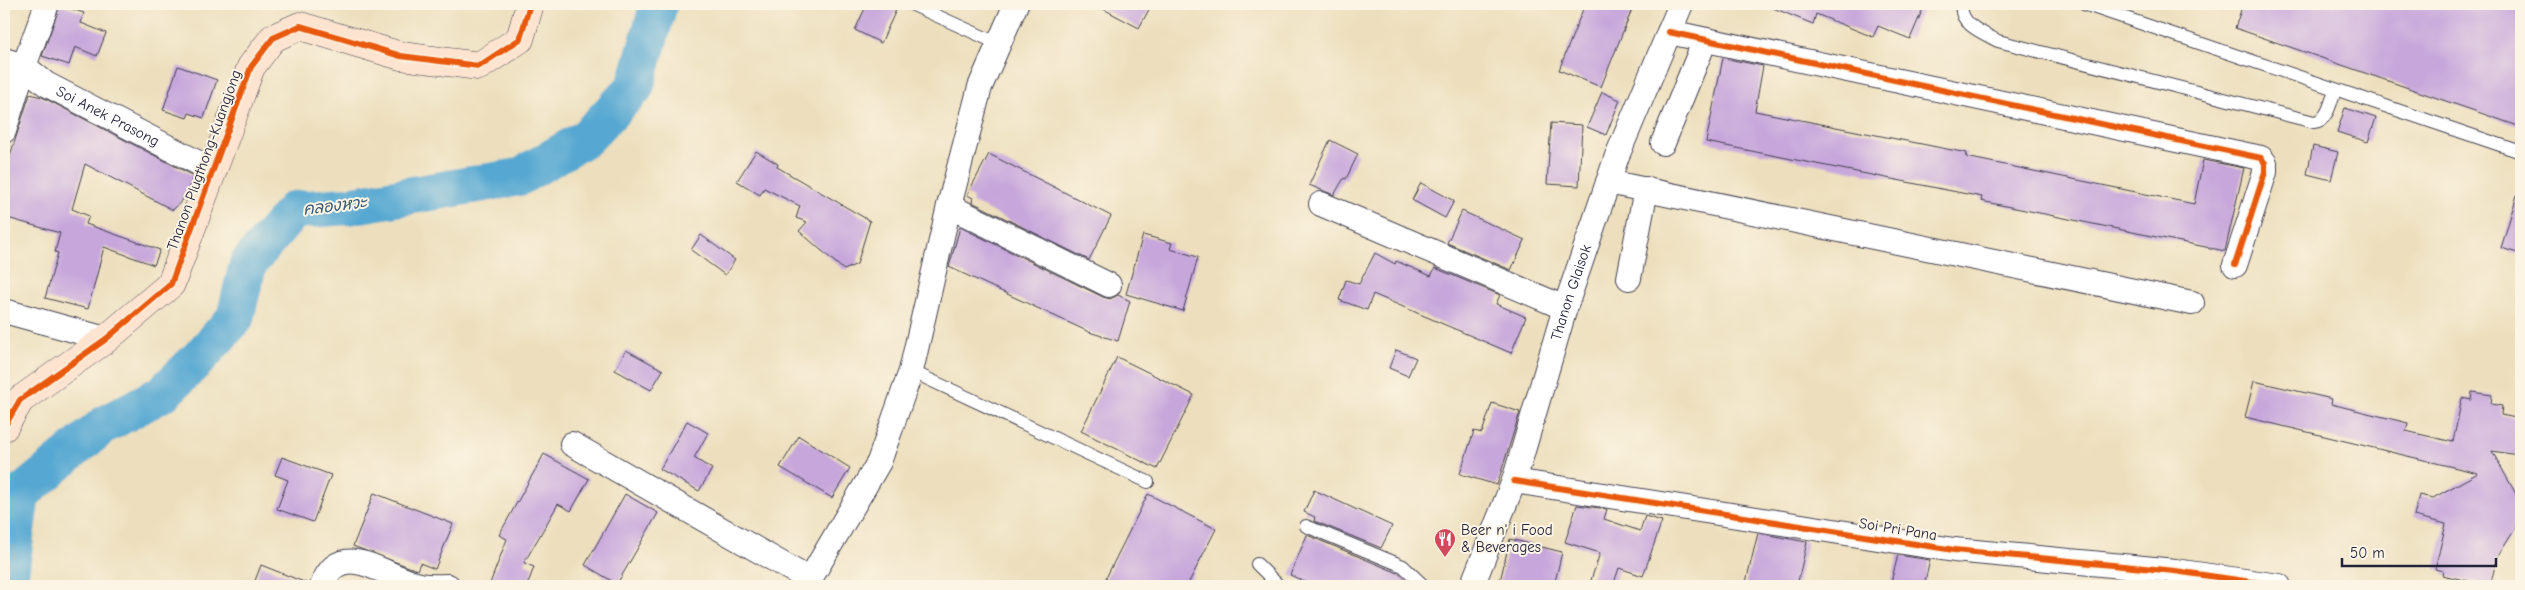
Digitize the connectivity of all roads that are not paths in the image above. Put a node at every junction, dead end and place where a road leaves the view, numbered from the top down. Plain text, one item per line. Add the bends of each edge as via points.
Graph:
1 (47, 4) edge
2 (530, 4) edge
3 (911, 4) edge
4 (1016, 4) edge
5 (1681, 4) edge
6 (1962, 4) edge
7 (2084, 4) edge
8 (1669, 32) junction
9 (1705, 40) junction
10 (998, 44) junction
11 (14, 63) edge
12 (2335, 90) junction
13 (4, 131) edge
14 (1663, 143) dead end
15 (2521, 152) edge
16 (214, 171) junction
17 (1608, 182) junction
18 (1646, 189) junction
19 (1321, 204) dead end
20 (948, 206) junction
21 (2235, 265) dead end
22 (1629, 278) dead end
23 (1109, 285) dead end
24 (2192, 302) dead end
25 (1565, 308) junction
26 (4, 311) edge
27 (106, 339) junction
28 (911, 371) junction
29 (4, 427) edge
30 (572, 444) dead end
31 (1514, 481) junction
32 (1148, 482) dead end
33 (1306, 526) dead end
34 (1257, 564) dead end
35 (808, 583) edge
36 (322, 586) edge
37 (448, 586) edge
38 (1278, 586) edge
39 (1424, 586) edge
40 (1472, 586) edge
41 (2280, 586) edge

1 - 11 street
2 - 16 street, Thanon Plugthong-Kuangjong via 520,39 479,66 401,56 300,26 273,38 251,67
3 - 10 lane
4 - 10 street
5 - 8 street, Thanon Glaisok
6 - 12 lane via 1965,18 1972,27 1998,41 2314,122 2325,116
7 - 12 lane
8 - 9 street
8 - 17 street, Thanon Glaisok
9 - 14 street
9 - 21 street via 2261,158 2265,172
10 - 20 street via 980,87
11 - 13 street
11 - 16 street, Soi Anek Prasong via 46,84
12 - 15 lane
16 - 27 street, Thanon Plugthong-Kuangjong via 171,284
17 - 18 street
17 - 25 street, Thanon Glaisok
18 - 22 street
18 - 24 street
19 - 25 street
20 - 23 street
20 - 28 street
25 - 31 street, Thanon Glaisok
26 - 27 street
27 - 29 street, Thanon Plugthong-Kuangjong via 20,400
28 - 32 lane
28 - 35 street via 879,462
30 - 35 street
31 - 40 street, Thanon Glaisok
31 - 41 street, Soi Pri Pana via 1954,550 2175,571
33 - 39 lane via 1403,566
34 - 38 lane
36 - 37 street via 327,573 337,563 354,560 421,586

